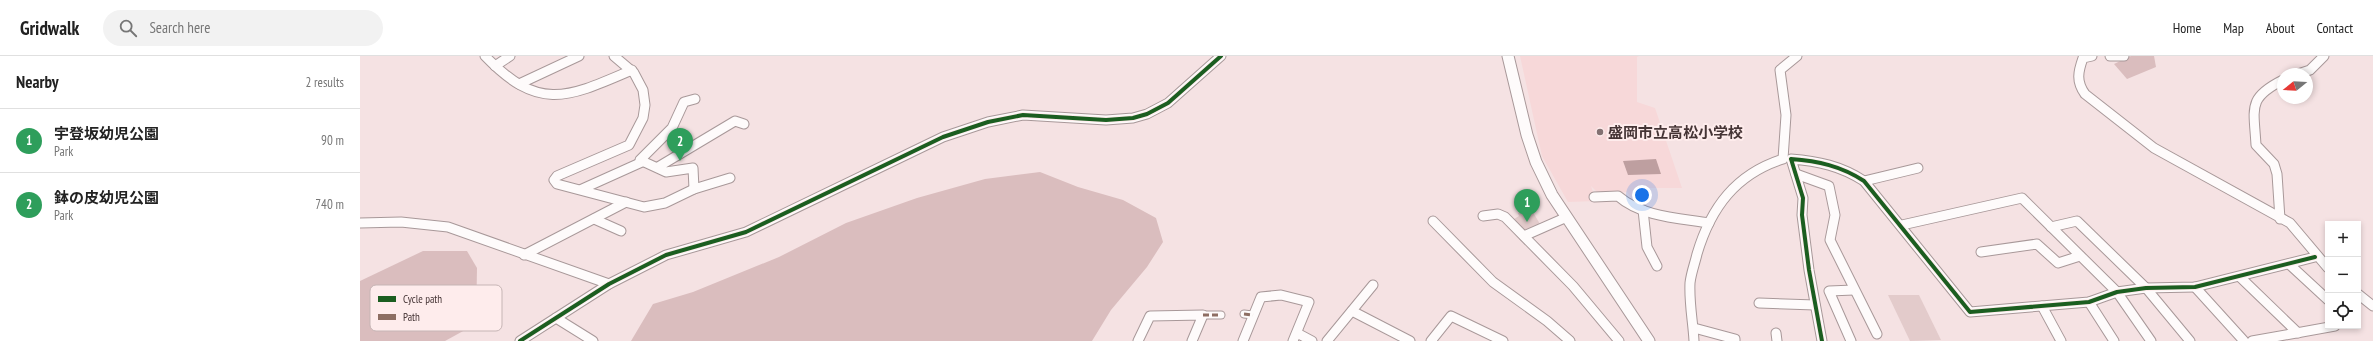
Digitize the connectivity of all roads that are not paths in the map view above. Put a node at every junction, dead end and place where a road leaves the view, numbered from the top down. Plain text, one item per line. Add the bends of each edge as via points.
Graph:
1 (485, 56) edge
2 (510, 56) edge
3 (579, 56) edge
4 (614, 56) edge
5 (1222, 56) edge
6 (1508, 56) edge
7 (1797, 56) edge
8 (2092, 56) edge
9 (2110, 56) edge
10 (2124, 56) edge
11 (2324, 56) edge
12 (495, 66) junction
13 (2312, 68) edge
14 (632, 70) junction
15 (2277, 83) edge
16 (519, 84) junction
17 (695, 99) dead end
18 (744, 124) dead end
19 (642, 162) junction
20 (658, 167) junction
21 (1918, 168) dead end
22 (1796, 174) junction
23 (730, 178) dead end
24 (1864, 180) junction
25 (582, 189) junction
26 (694, 189) junction
27 (1594, 197) dead end
28 (626, 202) junction
29 (1643, 210) junction
30 (1483, 216) dead end
31 (1567, 217) junction
32 (594, 219) junction
33 (2280, 219) junction
34 (1433, 222) dead end
35 (360, 223) edge
36 (1709, 223) junction
37 (1902, 225) junction
38 (2051, 227) junction
39 (622, 231) dead end
40 (1524, 236) junction
41 (1981, 252) dead end
42 (524, 256) junction
43 (2080, 256) junction
44 (2315, 257) junction
45 (2289, 264) junction
46 (2325, 265) edge
47 (1657, 266) dead end
48 (2240, 277) junction
49 (609, 284) junction
50 (1373, 285) dead end
51 (2195, 287) junction
52 (2146, 288) junction
53 (1812, 289) junction
54 (1854, 290) junction
55 (1829, 291) junction
56 (2117, 292) junction
57 (2361, 296) edge
58 (2325, 297) edge
59 (2090, 302) junction
60 (1758, 303) dead end
61 (1815, 305) junction
62 (2042, 306) junction
63 (2373, 306) edge
64 (1352, 310) junction
65 (1203, 314) junction
66 (1221, 314) dead end
67 (556, 318) junction
68 (1694, 328) junction
69 (2325, 328) edge
70 (2298, 333) junction
71 (1877, 334) dead end
72 (1295, 337) edge
73 (520, 341) edge
74 (592, 341) edge
75 (1138, 341) edge
76 (1192, 341) edge
77 (1242, 341) edge
78 (1312, 341) edge
79 (1327, 341) edge
80 (1410, 341) edge
81 (1431, 341) edge
82 (1503, 341) edge
83 (1570, 341) edge
84 (1619, 341) edge
85 (1649, 341) edge
86 (1694, 341) edge
87 (1735, 341) edge
88 (1822, 341) edge
89 (1851, 341) edge
90 (2061, 341) edge
91 (2114, 341) edge
92 (2151, 341) edge
93 (2190, 341) edge
94 (2244, 341) edge
95 (2252, 341) edge

1 - 12 street
2 - 12 street
3 - 16 street
4 - 14 street
5 - 49 street via 1182,92 1149,114 1107,120 1021,116 974,126 944,137 746,232 666,255
6 - 31 street via 1536,162
7 - 36 street via 1780,70 1786,115 1784,159 1750,172 1733,186
8 - 33 street via 2083,58 2077,73 2078,84 2085,94 2154,148
9 - 10 street
11 - 13 street
12 - 16 street
14 - 16 street via 559,94 536,93
14 - 25 street via 643,90 645,105 643,118 629,145 557,176 554,180 557,184
15 - 33 street via 2265,89 2256,99 2254,110 2256,145 2274,164 2277,174
17 - 19 street via 684,102 672,128 641,158
18 - 20 street via 735,121
19 - 20 street
19 - 25 street
20 - 26 street via 666,172 693,168
21 - 24 street
22 - 24 street via 1791,159 1818,161
22 - 53 street via 1803,198 1802,215
22 - 54 street via 1829,186 1835,215 1830,240
23 - 26 street
24 - 37 street
25 - 28 street
26 - 28 street via 685,195 654,206 644,207
27 - 29 street via 1618,196 1624,204
28 - 32 street
29 - 36 street
29 - 47 street via 1647,248
30 - 40 street via 1498,214 1505,217
31 - 40 street
31 - 85 street
32 - 39 street
32 - 42 street
33 - 44 street via 2290,223 2301,233
34 - 83 street via 1487,277 1548,321
35 - 42 street via 401,222 448,227
36 - 68 street via 1699,245 1690,285
37 - 38 street via 2022,198
37 - 62 street via 1970,312
38 - 43 street
38 - 52 street via 2077,221
40 - 84 street via 1573,286
41 - 43 street via 2037,244 2058,262
42 - 49 street
43 - 56 street
44 - 45 street
44 - 46 street
45 - 48 street
45 - 58 street
48 - 51 street
48 - 70 street
49 - 67 street
50 - 64 street
51 - 52 street
51 - 94 street
52 - 56 street
52 - 93 street
53 - 55 street
53 - 61 street
54 - 55 street
54 - 71 street
55 - 89 street
56 - 59 street
56 - 92 street
57 - 63 street
59 - 62 street
59 - 91 street
60 - 61 street
61 - 88 street
62 - 90 street
64 - 79 street
64 - 80 street
65 - 66 street
65 - 75 street via 1150,316
65 - 76 street
67 - 73 street
67 - 74 street
68 - 86 street
68 - 87 street
69 - 70 street
70 - 95 street
72 - 77 street via 1309,302 1282,295 1261,297 1249,315
72 - 78 street
81 - 82 street via 1451,316

